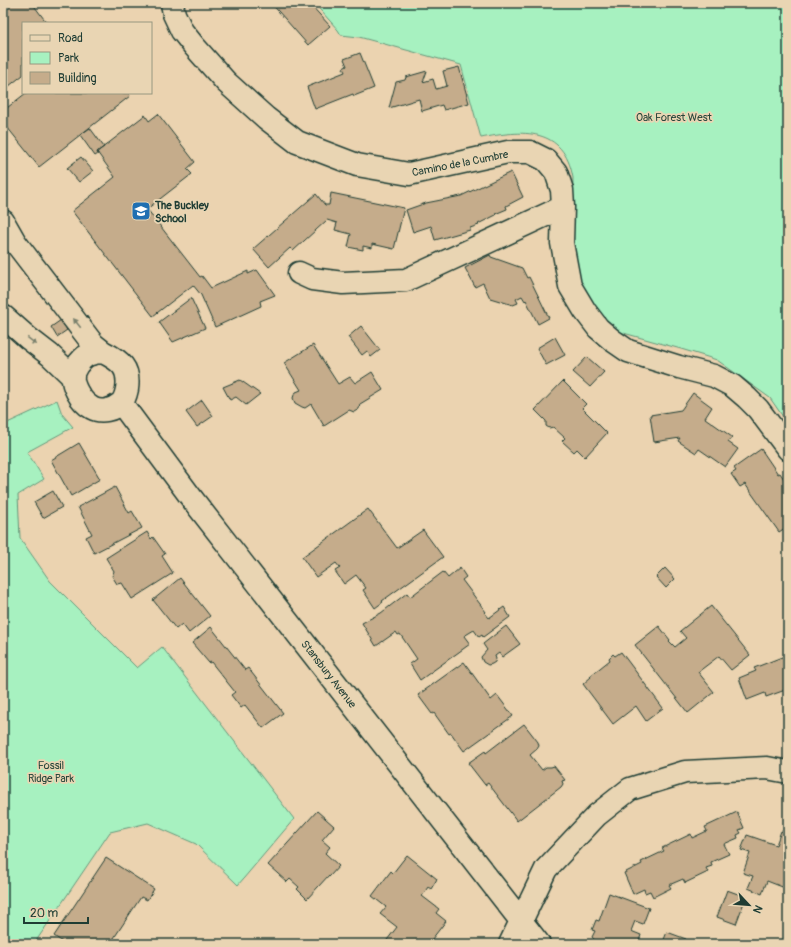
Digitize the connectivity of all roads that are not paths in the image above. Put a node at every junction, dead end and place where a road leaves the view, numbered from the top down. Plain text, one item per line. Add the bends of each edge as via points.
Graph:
1 (172, 3) edge
2 (563, 207) junction
3 (3, 221) edge
4 (299, 273) dead end
5 (3, 316) edge
6 (103, 352) junction
7 (73, 377) junction
8 (121, 403) junction
9 (788, 449) edge
10 (788, 772) edge
11 (521, 922) junction
12 (510, 944) edge
13 (539, 944) edge

1 - 2 street, Camino de la Cumbre via 182,31 226,82 296,142 357,164 409,174 508,152 530,152 546,160 556,172 562,190
2 - 4 street via 406,280 343,283 312,280
2 - 9 street, Camino de la Cumbre via 562,243 570,286 598,328 628,351 679,368 714,376 733,386 758,409
6 -> 3 street via 94,344 15,242
5 -> 7 street
6 - 7 street via 84,357 74,371
6 - 8 street via 116,358 125,367 128,375 127,392
7 - 8 street via 73,385 78,394 93,408 110,409
8 - 11 street, Stansbury Avenue
10 - 11 street via 767,768 685,772 630,789 597,815 546,869
11 - 12 street
11 - 13 street, Stansbury Avenue

